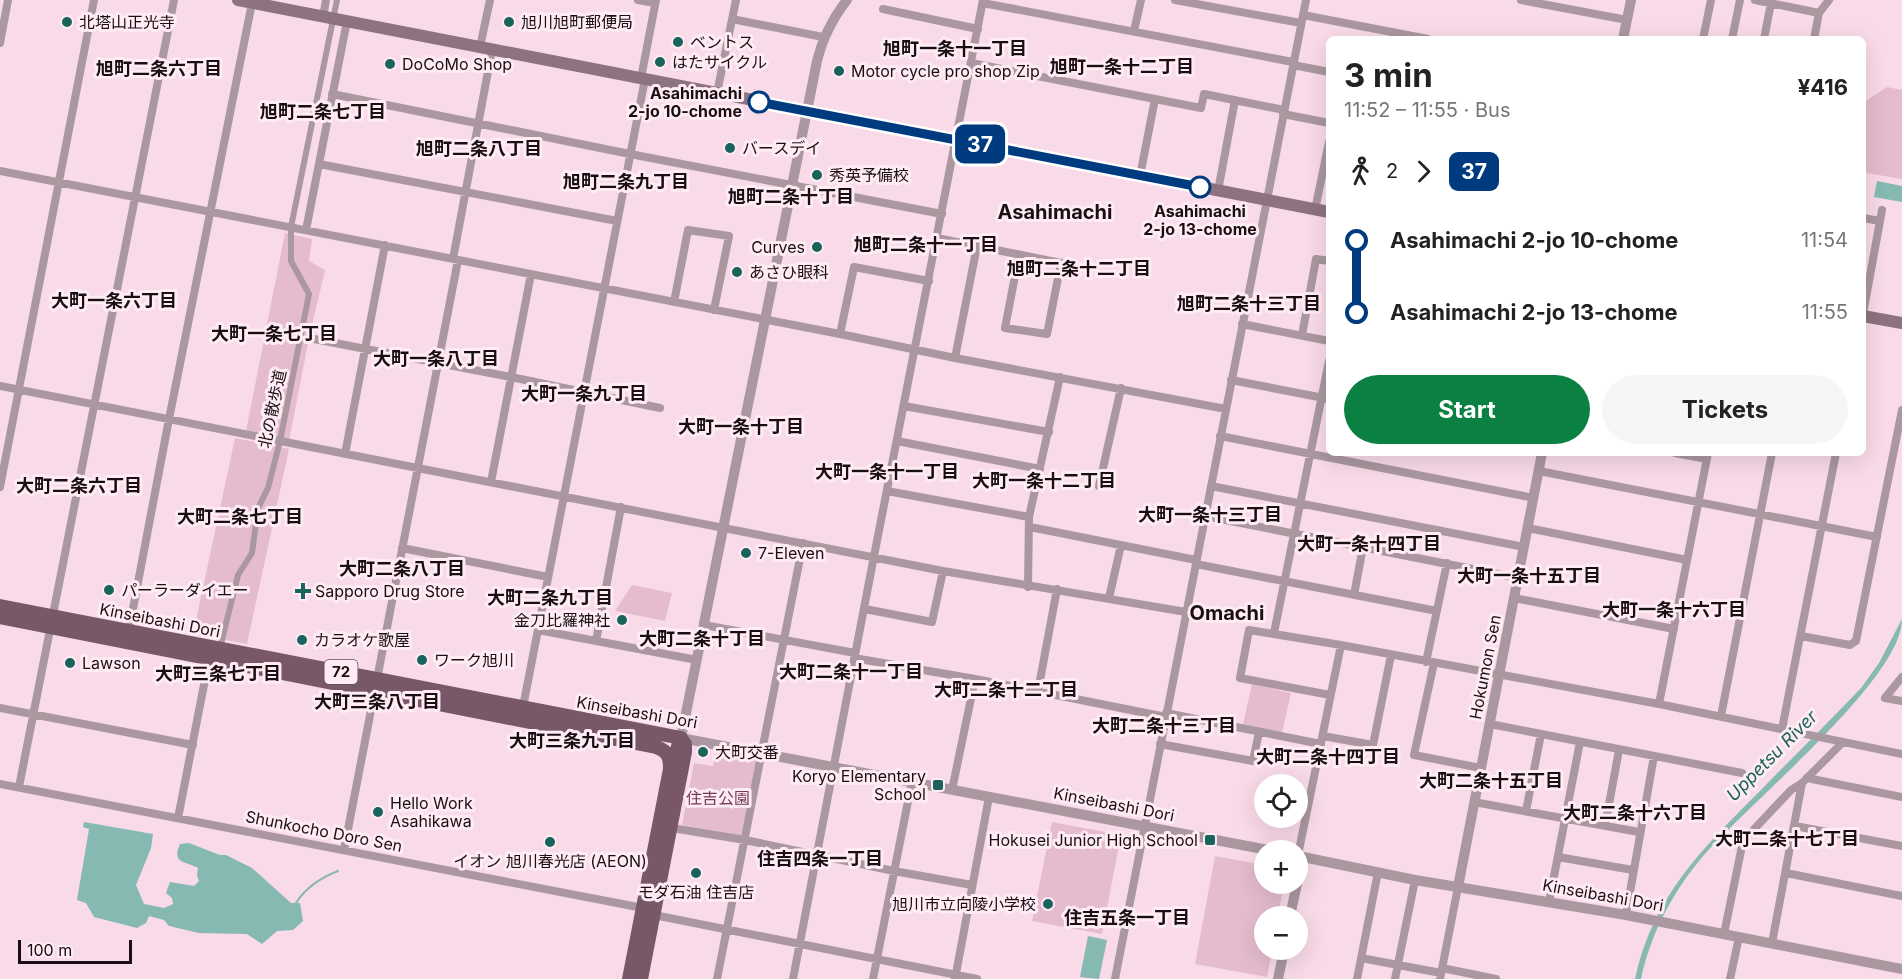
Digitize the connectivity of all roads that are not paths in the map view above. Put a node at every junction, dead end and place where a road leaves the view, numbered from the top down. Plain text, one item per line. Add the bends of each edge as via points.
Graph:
1 (8, 0) edge
2 (94, 0) edge
3 (174, 0) edge
4 (238, 0) edge
5 (326, 0) edge
6 (337, 0) edge
7 (490, 0) edge
8 (638, 0) edge
9 (736, 0) edge
10 (847, 0) edge
11 (1141, 0) edge
12 (1175, 0) edge
13 (1305, 0) edge
14 (1521, 0) edge
15 (1631, 0) edge
16 (1711, 0) edge
17 (1740, 0) edge
18 (1755, 0) edge
19 (1829, 0) edge
20 (983, 1) edge
21 (655, 2) edge
22 (252, 3) junction
23 (1771, 3) junction
24 (884, 9) dead end
25 (1819, 13) junction
26 (328, 17) junction
27 (732, 19) junction
28 (1302, 19) junction
29 (1627, 20) junction
30 (347, 21) junction
31 (978, 29) junction
32 (1134, 31) junction
33 (1409, 36) edge
34 (1624, 36) edge
35 (1704, 36) edge
36 (1733, 36) edge
37 (1765, 36) edge
38 (1815, 36) edge
39 (823, 37) junction
40 (0, 43) edge
41 (486, 48) junction
42 (971, 63) junction
43 (1293, 64) junction
44 (1326, 71) edge
45 (643, 79) junction
46 (717, 93) junction
47 (332, 94) junction
48 (1155, 99) junction
49 (1235, 100) junction
50 (807, 111) junction
51 (1284, 112) junction
52 (1326, 122) edge
53 (478, 123) junction
54 (956, 140) junction
55 (630, 154) junction
56 (1326, 157) edge
57 (319, 164) junction
58 (0, 171) edge
59 (1140, 176) junction
60 (60, 182) junction
61 (792, 186) junction
62 (1218, 191) junction
63 (465, 192) junction
64 (135, 197) junction
65 (1266, 200) junction
66 (1315, 210) junction
67 (1882, 210) dead end
68 (210, 211) junction
69 (1326, 212) edge
70 (942, 214) junction
71 (1866, 219) edge
72 (617, 221) junction
73 (1880, 221) junction
74 (291, 227) junction
75 (306, 230) junction
76 (937, 238) junction
77 (385, 245) junction
78 (977, 246) junction
79 (1019, 255) junction
80 (455, 259) junction
81 (1326, 260) edge
82 (531, 274) junction
83 (929, 281) junction
84 (603, 288) junction
85 (1866, 298) edge
86 (674, 302) junction
87 (714, 309) junction
88 (1866, 316) edge
89 (765, 320) junction
90 (1902, 323) edge
91 (1242, 324) junction
92 (840, 334) junction
93 (1302, 335) junction
94 (309, 338) dead end
95 (1326, 340) edge
96 (365, 350) junction
97 (915, 350) junction
98 (955, 358) junction
99 (438, 364) junction
100 (511, 377) junction
101 (1060, 377) junction
102 (1232, 380) junction
103 (0, 386) edge
104 (1121, 388) junction
105 (18, 390) junction
106 (584, 392) junction
107 (1325, 398) edge
108 (94, 404) junction
109 (904, 406) junction
110 (660, 408) dead end
111 (1226, 409) junction
112 (1902, 410) edge
113 (169, 419) junction
114 (1049, 432) junction
115 (1220, 436) junction
116 (280, 441) junction
117 (897, 441) junction
118 (1310, 453) junction
119 (345, 454) junction
120 (1542, 456) edge
121 (1708, 456) edge
122 (1771, 456) edge
123 (1835, 456) edge
124 (418, 467) junction
125 (1040, 469) junction
126 (1539, 471) junction
127 (491, 482) junction
128 (1099, 486) dead end
129 (1211, 486) junction
130 (0, 487) edge
131 (887, 491) junction
132 (564, 496) junction
133 (1534, 498) junction
134 (1698, 503) junction
135 (1300, 504) junction
136 (621, 507) junction
137 (1760, 515) junction
138 (1205, 516) junction
139 (1029, 517) junction
140 (723, 526) junction
141 (1821, 526) junction
142 (1030, 527) junction
143 (1528, 528) junction
144 (1294, 533) junction
145 (1876, 537) junction
146 (803, 543) junction
147 (1121, 545) junction
148 (1363, 547) junction
149 (1524, 547) junction
150 (402, 548) junction
151 (874, 556) junction
152 (1687, 560) junction
153 (1196, 562) junction
154 (1447, 563) junction
155 (943, 570) junction
156 (548, 578) junction
157 (1518, 578) junction
158 (1284, 581) junction
159 (1028, 587) junction
160 (1057, 589) junction
161 (1354, 595) junction
162 (1109, 598) junction
163 (1514, 598) junction
164 (0, 606) edge
165 (865, 609) junction
166 (1437, 611) junction
167 (1186, 612) junction
168 (0, 617) edge
169 (52, 622) junction
170 (704, 625) junction
171 (1674, 629) junction
172 (538, 630) junction
173 (1274, 633) junction
174 (1801, 636) junction
175 (128, 637) junction
176 (784, 639) junction
177 (596, 641) junction
178 (1341, 645) junction
179 (214, 649) junction
180 (1391, 655) junction
181 (855, 656) junction
182 (697, 660) junction
183 (1430, 662) junction
184 (1499, 674) junction
185 (1902, 677) edge
186 (975, 679) junction
187 (375, 684) junction
188 (1038, 692) junction
189 (1330, 695) junction
190 (1902, 701) edge
191 (1659, 704) junction
192 (0, 708) edge
193 (522, 714) junction
194 (33, 715) junction
195 (1166, 715) junction
196 (1721, 716) junction
197 (1490, 724) junction
198 (1782, 729) junction
199 (1259, 732) junction
200 (1540, 734) junction
201 (681, 738) junction
202 (1322, 740) junction
203 (1580, 742) junction
204 (1842, 743) junction
205 (1160, 744) junction
206 (193, 746) junction
207 (656, 747) junction
208 (1619, 750) junction
209 (763, 753) junction
210 (1902, 754) edge
211 (1654, 756) junction
212 (834, 767) junction
213 (1481, 768) junction
214 (670, 769) junction
215 (1742, 773) dead end
216 (1805, 780) junction
217 (912, 781) junction
218 (0, 784) edge
219 (19, 787) junction
220 (952, 790) junction
221 (989, 797) junction
222 (1902, 797) edge
223 (1474, 802) junction
224 (1526, 811) junction
225 (178, 818) junction
226 (1566, 819) junction
227 (1605, 826) junction
228 (1795, 826) junction
229 (664, 827) junction
230 (1144, 827) junction
231 (1639, 832) junction
232 (745, 840) junction
233 (1302, 840) edge
234 (1902, 846) edge
235 (1254, 847) edge
236 (344, 850) junction
237 (817, 855) junction
238 (1558, 857) junction
239 (1308, 858) edge
240 (1633, 870) junction
241 (894, 871) junction
242 (1378, 872) junction
243 (1786, 873) junction
244 (1415, 880) junction
245 (972, 885) junction
246 (1458, 887) junction
247 (1902, 896) edge
248 (1549, 902) junction
249 (648, 912) junction
250 (1626, 915) junction
251 (727, 930) junction
252 (1724, 934) junction
253 (1739, 937) junction
254 (800, 944) junction
255 (1772, 944) junction
256 (1361, 958) junction
257 (877, 960) junction
258 (1282, 960) edge
259 (1398, 965) junction
260 (1902, 969) edge
261 (1441, 974) edge
262 (955, 977) edge
263 (629, 979) edge
264 (641, 979) edge
265 (717, 979) edge
266 (793, 979) edge
267 (873, 979) edge
268 (977, 979) edge
269 (1115, 979) edge
270 (1278, 979) edge
271 (1357, 979) edge
272 (1395, 979) edge
273 (1496, 979) edge
274 (1730, 979) edge

1 - 40 street
2 - 60 street
3 - 64 street
4 - 22 main road
5 - 26 street
6 - 26 street, 北の散歩道
7 - 41 street
8 - 21 street
9 - 27 street
10 - 39 street
11 - 32 street
12 - 28 street
13 - 28 street
14 - 29 street
15 - 29 street
16 - 35 street
17 - 36 street
18 - 23 street
19 - 25 street
20 - 31 street
20 - 32 street
21 - 45 street
22 - 26 main road
22 - 68 street
23 - 25 street
23 - 37 street
24 - 31 street
25 - 38 street
26 - 30 main road
26 - 74 street, 北の散歩道
27 - 39 street
27 - 46 street
28 - 33 street
28 - 43 street
29 - 34 street
30 - 41 main road
30 - 47 street
31 - 42 street
32 - 43 street
39 - 50 street
41 - 45 main road
41 - 53 street
42 - 48 street
42 - 54 street
43 - 44 street
43 - 51 street
45 - 46 main road
45 - 55 street
46 - 50 main road
47 - 53 street
47 - 57 street
48 - 49 street via 1201,108 1204,94
48 - 59 street
49 - 51 street
49 - 62 street
50 - 54 main road
50 - 61 street
51 - 52 street
51 - 65 street
53 - 55 street
53 - 63 street
54 - 59 main road
54 - 70 street
55 - 61 street
55 - 72 street
56 - 66 street
57 - 63 street
57 - 75 street
58 - 60 street
59 - 62 main road
60 - 64 street
60 - 105 street
61 - 70 street
61 - 89 street
62 - 65 main road
63 - 72 street
63 - 80 street
64 - 68 street
64 - 108 street
65 - 66 main road
65 - 91 street
66 - 69 main road
67 - 73 street
68 - 74 street
68 - 113 street
70 - 76 street
71 - 73 street
72 - 84 street
73 - 85 street
74 - 75 street
74 - 116 street, 北の散歩道 via 291,261 309,294
75 - 77 street
76 - 78 street
76 - 83 street
77 - 80 street
77 - 96 street
78 - 79 street
78 - 98 street
79 - 79 street via 1005,328 1047,334 1061,263
80 - 82 street
80 - 99 street
81 - 93 street via 1317,259
82 - 84 street
82 - 100 street
83 - 92 street via 854,267
83 - 97 street
84 - 86 street
84 - 106 street
86 - 87 street
86 - 87 street via 688,230 729,237
87 - 89 street
88 - 90 main road
89 - 92 street
89 - 140 street
91 - 93 street
91 - 102 street
92 - 97 street
93 - 95 street
94 - 96 street
96 - 99 street
96 - 119 street
97 - 98 street
97 - 109 street
98 - 101 street
99 - 100 street
99 - 124 street
100 - 106 street
100 - 127 street
101 - 104 street
101 - 114 street
102 - 107 street
102 - 111 street
103 - 105 street
104 - 111 street
104 - 128 street
105 - 108 street
105 - 130 street
106 - 110 street
106 - 132 street
107 - 118 street
108 - 113 street
108 - 169 street
109 - 114 street
109 - 117 street
111 - 115 street
112 - 145 street
113 - 116 street
113 - 175 street
114 - 125 street
115 - 118 street
115 - 129 street
116 - 119 street
116 - 179 street, 北の散歩道 via 258,508 252,553 238,575
117 - 125 street
117 - 131 street
118 - 133 street
118 - 135 street
119 - 124 street
120 - 126 street, Hokumon Sen
121 - 134 street
122 - 137 street
123 - 141 street
124 - 127 street
124 - 150 street
125 - 139 street
126 - 133 street, Hokumon Sen
126 - 134 street
127 - 132 street
129 - 135 street
129 - 138 street
131 - 139 street
131 - 151 street
132 - 136 street
132 - 156 street
133 - 143 street, Hokumon Sen
134 - 137 street
134 - 152 street
135 - 144 street
135 - 149 street
136 - 140 street
136 - 177 street
137 - 141 street
137 - 196 street
138 - 144 street
138 - 153 street
139 - 142 street
140 - 146 street
140 - 170 street
141 - 145 street
141 - 174 street
142 - 147 street
142 - 159 street
143 - 149 street, Hokumon Sen
143 - 152 street
144 - 148 street
144 - 158 street
145 - 174 street via 1856,641 1850,645
146 - 151 street
146 - 176 street
147 - 153 street
147 - 162 street
148 - 154 street
148 - 161 street
149 - 157 street, Hokumon Sen
150 - 156 street
150 - 187 street
151 - 155 street
151 - 165 street
152 - 171 street
153 - 158 street
153 - 167 street
154 - 157 street
154 - 166 street
155 - 159 street
155 - 165 street via 932,622
156 - 172 street
157 - 163 street, Hokumon Sen
158 - 161 street
158 - 173 street
159 - 160 street
160 - 162 street
160 - 188 street
161 - 166 street
162 - 167 street
163 - 171 street
163 - 184 street, Hokumon Sen
164 - 169 main road, Kinseibashi Dori / 72
165 - 181 street
166 - 183 street
167 - 195 street
168 - 169 main road, Kinseibashi Dori / 72
169 - 175 main road, Kinseibashi Dori / 72
169 - 194 street
170 - 176 street
170 - 182 street
171 - 191 street
172 - 177 street
172 - 193 street
173 - 178 street
173 - 189 street via 1249,630 1240,678
174 - 198 street
175 - 179 main road, Kinseibashi Dori / 72
176 - 181 street
176 - 209 street
177 - 182 street
178 - 180 street
178 - 189 street
179 - 187 main road, Kinseibashi Dori / 72
179 - 206 street
180 - 183 street
180 - 202 street via 1373,745
181 - 186 street
181 - 212 street
182 - 201 street
183 - 184 street
183 - 213 street via 1414,755
184 - 191 street
184 - 197 street, Hokumon Sen
185 - 190 street via 1885,698
186 - 188 street
186 - 220 street
187 - 193 main road, Kinseibashi Dori / 72 via 389,695
187 - 236 street
188 - 195 street
189 - 202 street
191 - 196 street
192 - 194 street
193 - 201 main road, Kinseibashi Dori / 72
193 - 207 main road, Kinseibashi Dori / 72
194 - 206 street
194 - 219 street
195 - 199 street
195 - 205 street
196 - 198 street
197 - 200 street
197 - 213 street, Hokumon Sen
198 - 204 street
199 - 202 street
199 - 205 street via 1253,761
200 - 203 street
200 - 224 street
201 - 207 main road
201 - 209 street, Kinseibashi Dori
201 - 214 main road
201 - 229 main road via 685,752
202 - 233 street
203 - 208 street
203 - 226 street
204 - 210 street
204 - 216 street
205 - 230 street
206 - 225 street
207 - 214 main road, Kinseibashi Dori via 670,758
208 - 211 street
208 - 227 street
209 - 212 street, Kinseibashi Dori
209 - 232 street
211 - 215 street
211 - 231 street
212 - 217 street, Kinseibashi Dori
212 - 237 street
213 - 223 street, Hokumon Sen
214 - 229 main road
216 - 222 street
216 - 228 street
216 - 252 street via 1743,841
217 - 220 street, Kinseibashi Dori
217 - 241 street
218 - 219 street, Shunkocho Doro Sen
219 - 225 street, Shunkocho Doro Sen
220 - 221 street, Kinseibashi Dori
221 - 230 street, Kinseibashi Dori
221 - 245 street
223 - 224 street
223 - 246 street, Hokumon Sen
224 - 226 street
225 - 236 street, Shunkocho Doro Sen
226 - 227 street
226 - 238 street
227 - 231 street
228 - 234 street
228 - 243 street
229 - 232 street
229 - 249 main road
230 - 235 street, Kinseibashi Dori
230 - 269 street
231 - 240 street
232 - 237 street
232 - 251 street
236 - 249 street, Shunkocho Doro Sen
237 - 241 street
237 - 254 street
238 - 240 street
238 - 248 street
239 - 242 street, Kinseibashi Dori
240 - 250 street
241 - 245 street
241 - 257 street
242 - 244 street, Kinseibashi Dori
242 - 256 street
243 - 247 street
243 - 255 street
244 - 246 street, Kinseibashi Dori
244 - 259 street
245 - 262 street
246 - 248 street, Kinseibashi Dori
246 - 261 street
248 - 250 street, Kinseibashi Dori
249 - 251 street, Shunkocho Doro Sen
249 - 263 main road
249 - 264 main road
250 - 252 street, Kinseibashi Dori
251 - 254 street, Shunkocho Doro Sen
251 - 265 street
252 - 253 street, Kinseibashi Dori
253 - 255 street, Kinseibashi Dori
253 - 274 street
254 - 257 street, Shunkocho Doro Sen
254 - 266 street
255 - 260 street, Kinseibashi Dori
256 - 259 street
256 - 271 street
257 - 262 street, Shunkocho Doro Sen
257 - 267 street
258 - 270 street
259 - 261 street
259 - 272 street
261 - 273 street
262 - 268 street, Shunkocho Doro Sen

